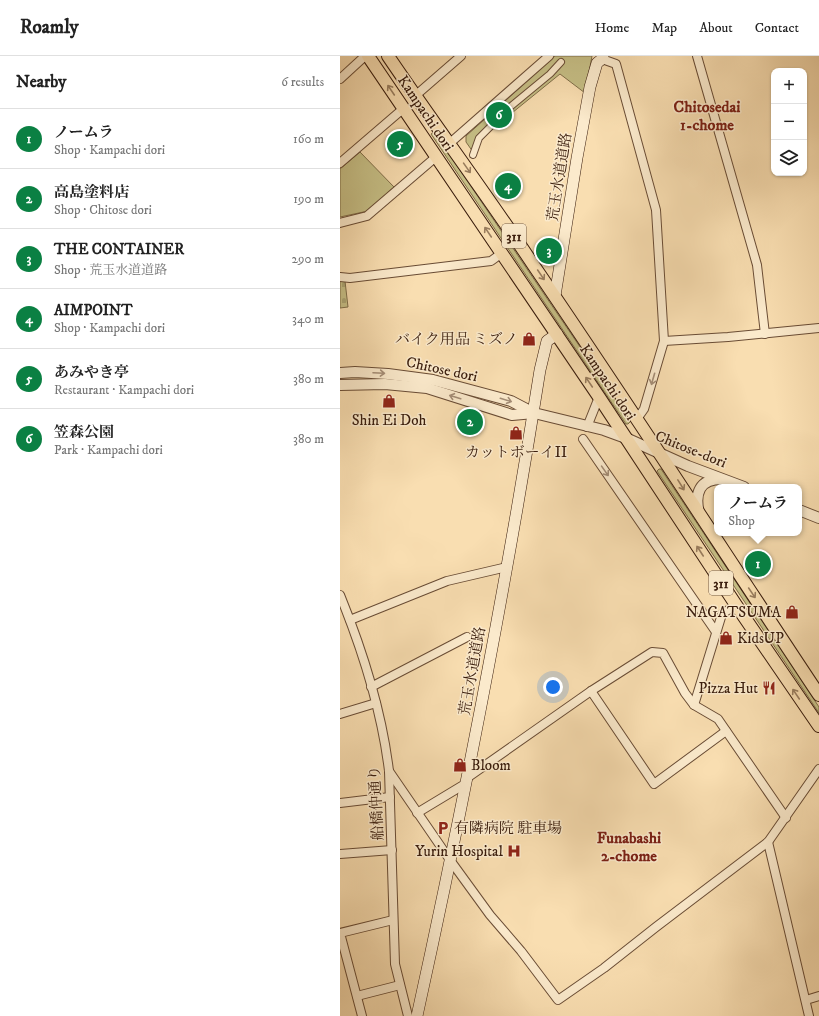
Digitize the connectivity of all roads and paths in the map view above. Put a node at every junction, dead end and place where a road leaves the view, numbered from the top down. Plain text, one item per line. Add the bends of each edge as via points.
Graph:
1 (365, 56) edge
2 (368, 56) edge
3 (388, 56) edge
4 (461, 56) edge
5 (549, 56) edge
6 (697, 56) edge
7 (600, 58) edge
8 (561, 62) dead end
9 (340, 79) edge
10 (415, 96) junction
11 (404, 108) junction
12 (450, 143) junction
13 (473, 155) dead end
14 (437, 156) junction
15 (340, 163) edge
16 (340, 223) edge
17 (502, 253) junction
18 (340, 277) edge
19 (555, 296) junction
20 (819, 328) edge
21 (557, 334) junction
22 (765, 334) junction
23 (664, 341) junction
24 (340, 373) edge
25 (340, 385) edge
26 (599, 397) junction
27 (534, 413) junction
28 (637, 419) junction
29 (587, 426) junction
30 (626, 438) junction
31 (583, 439) dead end
32 (659, 452) junction
33 (724, 478) junction
34 (737, 484) edge
35 (802, 511) edge
36 (700, 515) junction
37 (819, 518) edge
38 (507, 567) junction
39 (340, 595) edge
40 (736, 605) junction
41 (350, 620) junction
42 (716, 632) junction
43 (467, 637) dead end
44 (371, 687) junction
45 (591, 691) junction
46 (819, 695) edge
47 (376, 703) junction
48 (694, 705) junction
49 (340, 714) edge
50 (819, 726) edge
51 (726, 731) junction
52 (819, 769) edge
53 (389, 771) junction
54 (466, 781) junction
55 (390, 797) junction
56 (340, 803) edge
57 (417, 812) junction
58 (786, 818) junction
59 (768, 842) junction
60 (392, 850) junction
61 (340, 854) edge
62 (450, 860) junction
63 (393, 920) junction
64 (400, 984) junction
65 (357, 996) junction
66 (819, 996) edge
67 (806, 1000) junction
68 (362, 1016) edge
69 (408, 1016) edge
70 (417, 1016) edge
71 (810, 1016) edge

1 - 9 street
11 -> 2 main road, Kampachi dori / 311
3 - 10 main road, Kampachi dori / 311
4 - 10 street
5 - 12 street
6 - 22 street via 757,265
7 - 19 main road, 荒玉水道道路 via 590,87
7 - 23 street via 616,64 656,210
8 - 13 street via 479,138
10 - 12 main road, Kampachi dori / 311
11 - 14 main road, Kampachi dori / 311
11 - 15 street
12 -> 19 main road, Kampachi dori / 311
14 - 16 street via 367,216
17 -> 14 main road, Kampachi dori / 311
17 - 18 street via 491,261 350,278
17 - 21 main road, Kampachi dori / 311
19 - 28 main road, Kampachi dori / 311
20 - 22 street
26 -> 21 main road, Kampachi dori / 311
21 - 27 main road, 荒玉水道道路 via 547,341
22 - 23 street
23 -> 28 street via 644,409
24 -> 27 street, Chitose dori via 388,374 433,380 511,401
27 -> 25 street, Chitose dori via 512,415 427,388 385,384
26 - 29 street
26 - 30 main road, Kampachi dori / 311
27 - 29 street, Chitose dori
27 - 38 main road, 荒玉水道道路
28 - 32 main road, Kampachi dori / 311
29 - 30 street, Chitose dori
30 - 32 street, Chitose-dori
40 -> 30 main road, Kampachi dori / 311
31 -> 42 street
32 - 33 street, Chitose-dori via 688,466
32 -> 36 main road, Kampachi dori / 311
33 - 34 street, Chitose-dori
33 - 36 street via 714,479 702,485 697,500
35 - 37 street
36 -> 46 main road, Kampachi dori / 311
38 - 41 street via 447,580
38 - 54 main road, 荒玉水道道路
39 - 41 street, 船橋仲通り
40 - 42 street via 722,614
50 -> 40 main road, Kampachi dori / 311
41 - 44 street, 船橋仲通り
42 - 48 street
43 - 44 street
44 - 47 street, 船橋仲通り
45 - 48 street via 652,652 657,652 663,653
45 - 51 street via 654,784
45 - 54 street
47 - 49 street
47 - 53 street, 船橋仲通り
48 - 51 street via 718,719
51 - 58 street
52 - 58 street
53 - 55 street, 船橋仲通り
53 - 57 street
54 - 57 street
54 - 62 main road, 荒玉水道道路
55 - 56 street
55 - 60 street, 船橋仲通り
57 - 62 street
58 - 59 street
59 - 62 street via 604,968 558,1000
59 - 67 street
60 - 61 street
60 - 63 street, 船橋仲通り
62 - 70 main road, 荒玉水道道路
63 - 64 street, 船橋仲通り via 395,964
63 - 65 street via 340,933
64 - 65 street
64 - 69 street, 船橋仲通り
65 - 68 street
66 - 67 street
67 - 71 street

